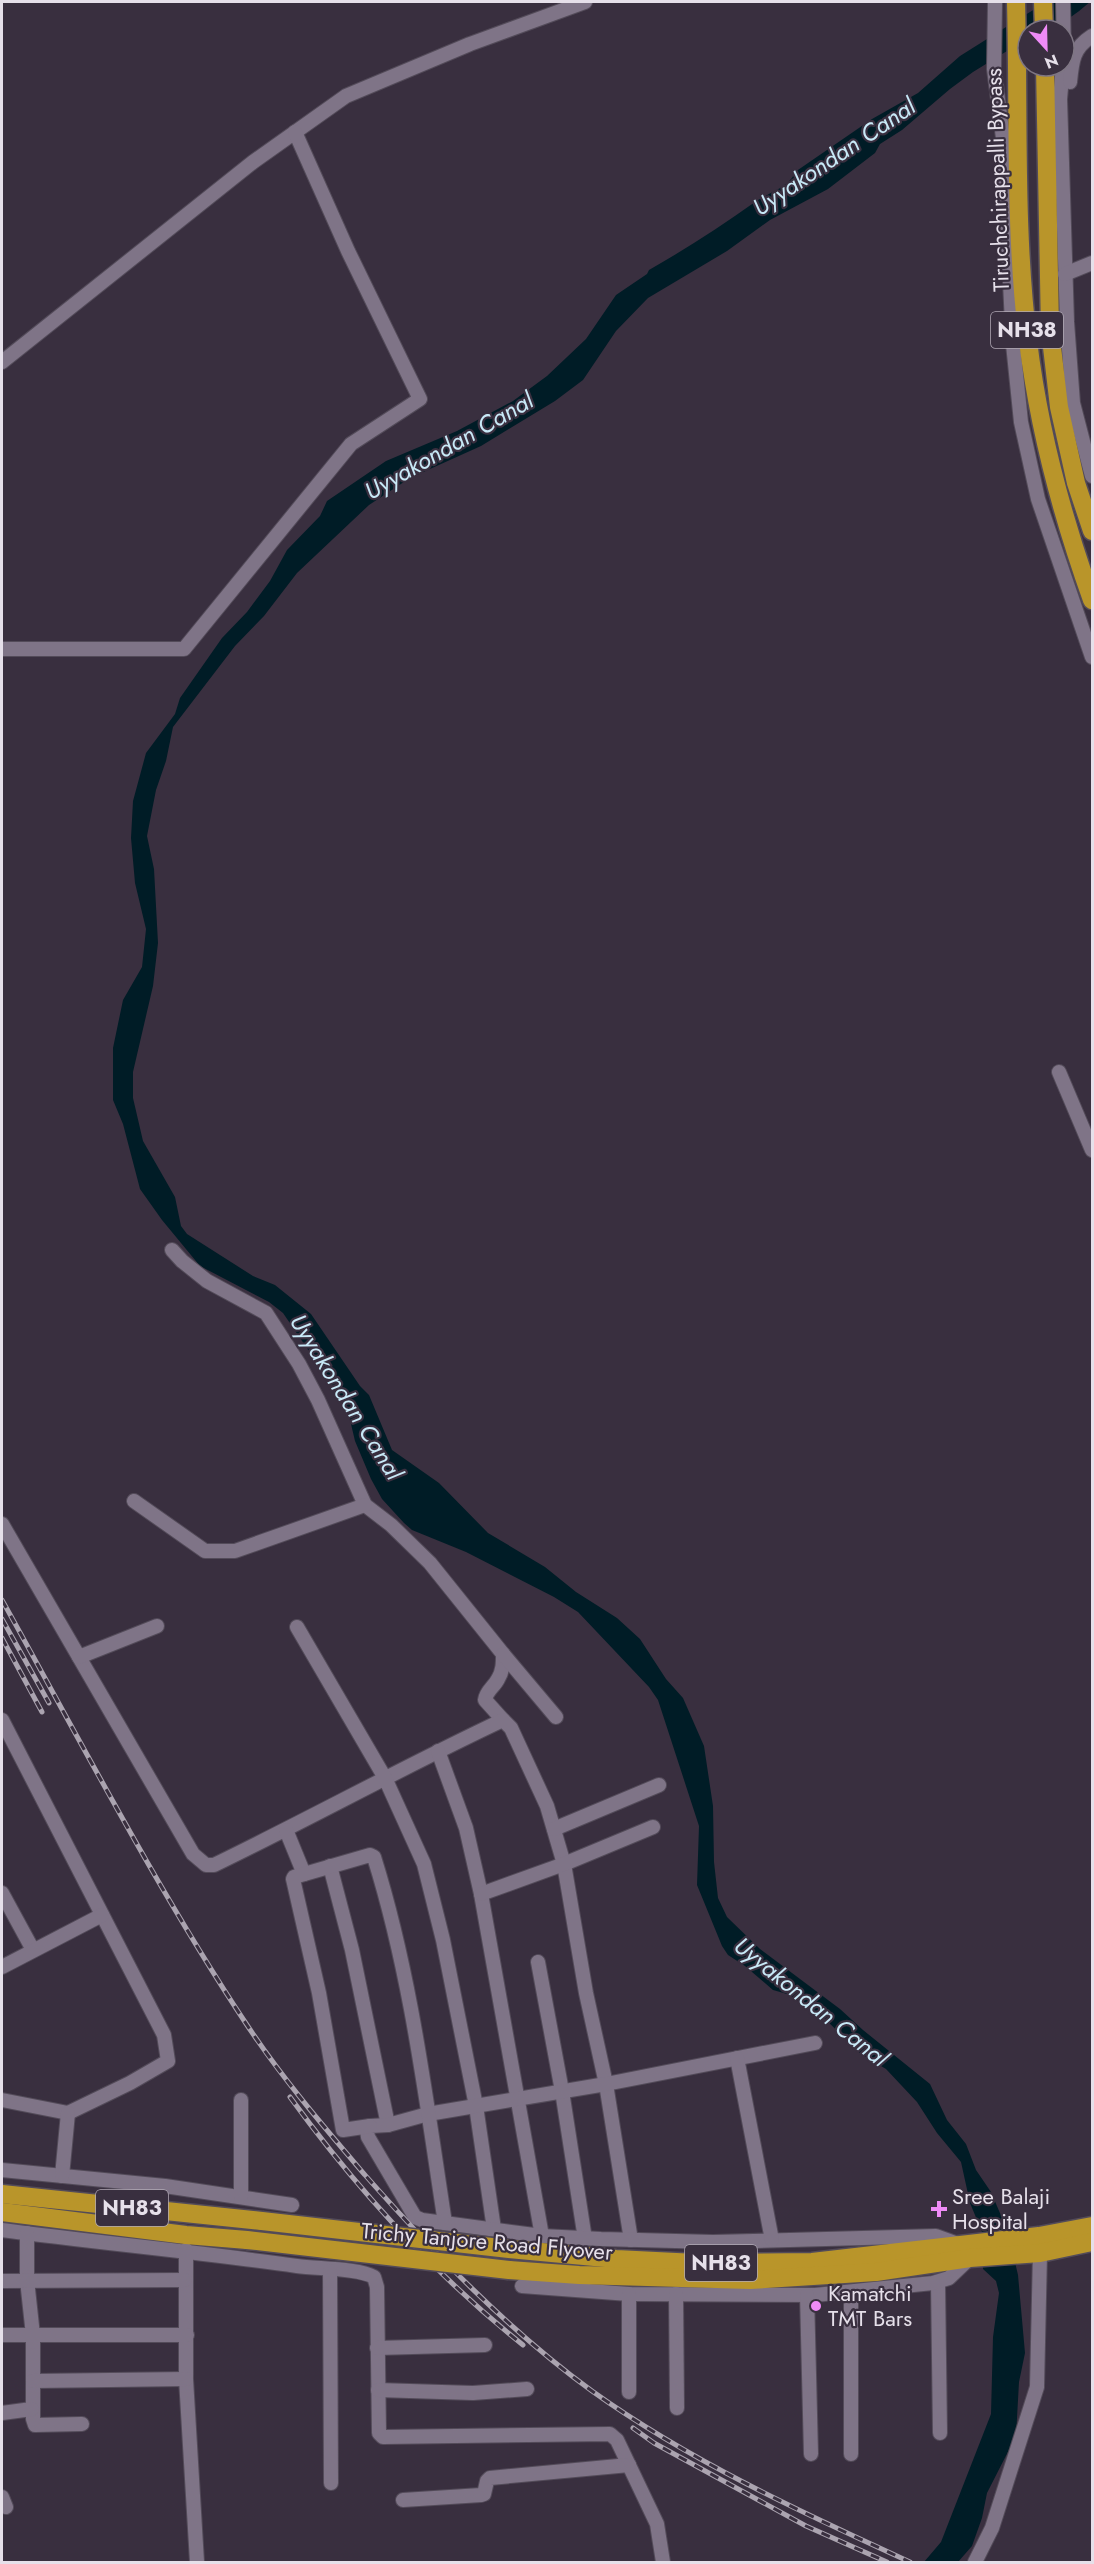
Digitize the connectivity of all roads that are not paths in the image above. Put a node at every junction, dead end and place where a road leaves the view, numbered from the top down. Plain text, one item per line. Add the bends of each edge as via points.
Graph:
1 (585, 2) edge
2 (996, 2) edge
3 (1016, 2) edge
4 (1043, 2) edge
5 (1063, 2) edge
6 (1044, 18) edge
7 (1063, 18) edge
8 (1092, 36) edge
9 (1045, 78) edge
10 (1062, 78) edge
11 (295, 132) junction
12 (1061, 136) junction
13 (1092, 264) edge
14 (1065, 274) junction
15 (2, 362) edge
16 (1092, 476) edge
17 (1092, 531) edge
18 (1092, 600) edge
19 (2, 649) edge
20 (1092, 657) edge
21 (1059, 1072) dead end
22 (1092, 1150) edge
23 (172, 1250) dead end
24 (134, 1501) dead end
25 (365, 1505) junction
26 (2, 1524) edge
27 (157, 1626) dead end
28 (297, 1627) dead end
29 (503, 1654) junction
30 (79, 1657) junction
31 (556, 1717) dead end
32 (2, 1720) edge
33 (503, 1720) junction
34 (438, 1750) junction
35 (385, 1778) junction
36 (659, 1785) dead end
37 (653, 1827) dead end
38 (554, 1829) junction
39 (286, 1830) junction
40 (564, 1864) junction
41 (330, 1866) junction
42 (304, 1874) junction
43 (2, 1893) edge
44 (482, 1894) junction
45 (102, 1915) junction
46 (33, 1950) junction
47 (538, 1962) dead end
48 (2, 1967) edge
49 (815, 2043) dead end
50 (737, 2058) junction
51 (606, 2084) junction
52 (562, 2091) junction
53 (518, 2099) junction
54 (2, 2100) edge
55 (241, 2100) dead end
56 (476, 2106) junction
57 (68, 2113) junction
58 (428, 2114) junction
59 (387, 2125) junction
60 (370, 2126) junction
61 (2, 2170) edge
62 (62, 2176) junction
63 (2, 2194) edge
64 (241, 2197) junction
65 (292, 2205) dead end
66 (2, 2212) edge
67 (445, 2223) junction
68 (1092, 2226) edge
69 (494, 2229) junction
70 (2, 2230) edge
71 (27, 2233) junction
72 (542, 2236) junction
73 (585, 2239) junction
74 (631, 2240) junction
75 (772, 2240) junction
76 (1092, 2242) edge
77 (1021, 2246) junction
78 (186, 2250) junction
79 (970, 2251) junction
80 (1040, 2253) junction
81 (934, 2265) junction
82 (330, 2271) junction
83 (27, 2280) junction
84 (185, 2280) junction
85 (2, 2281) edge
86 (522, 2286) dead end
87 (851, 2292) junction
88 (629, 2294) junction
89 (676, 2294) junction
90 (807, 2295) junction
91 (2, 2335) edge
92 (33, 2335) junction
93 (187, 2336) junction
94 (485, 2345) dead end
95 (377, 2348) junction
96 (186, 2379) junction
97 (33, 2381) junction
98 (527, 2389) dead end
99 (378, 2390) junction
100 (629, 2392) dead end
101 (677, 2408) dead end
102 (32, 2409) junction
103 (2, 2413) edge
104 (82, 2424) dead end
105 (940, 2433) dead end
106 (811, 2454) dead end
107 (851, 2454) dead end
108 (629, 2465) junction
109 (332, 2483) dead end
110 (402, 2500) dead end
111 (197, 2562) edge
112 (663, 2562) edge
113 (975, 2562) edge

1 - 11 street via 470,44 346,96
2 - 20 street via 994,69 1003,138 1013,345 1022,422 1038,499
3 - 18 highway, Tiruchchirappalli Bypass / NH38 via 1019,209 1028,340 1039,416 1057,494
4 - 6 highway
5 - 7 street
8 - 12 street via 1073,55
9 - 17 highway, NH38 via 1050,330 1059,407 1076,483
10 - 12 street
11 - 15 street
11 - 19 street via 420,399 351,444 184,649
12 - 14 street
13 - 14 street
14 - 16 street via 1073,403
21 - 22 street
23 - 25 street via 207,1281 266,1313 318,1400
24 - 25 street via 205,1551 220,1552 235,1551
25 - 29 street via 430,1563
26 - 30 street
27 - 30 street
28 - 35 street
29 - 31 street
29 - 33 street via 498,1680 485,1696 486,1704
30 - 39 street via 199,1861 214,1865
32 - 45 street
33 - 34 street
33 - 38 street via 523,1752
34 - 35 street
34 - 44 street via 466,1828
35 - 39 street
35 - 56 street via 424,1864
36 - 38 street
37 - 40 street
38 - 40 street
39 - 42 street
40 - 44 street
40 - 51 street
41 - 42 street
41 - 58 street via 374,1857 410,2003
41 - 59 street via 352,1950
42 - 60 street via 293,1879 319,1993 343,2130
43 - 46 street
44 - 53 street
45 - 46 street
45 - 57 street via 164,2035 168,2061
46 - 48 street
47 - 52 street
49 - 50 street
50 - 51 street
50 - 75 street
51 - 52 street
51 - 74 street
52 - 53 street
52 - 73 street
53 - 56 street
53 - 72 street
54 - 57 street
55 - 64 street
56 - 58 street
56 - 69 street
57 - 62 street
58 - 59 street
58 - 67 street
59 - 60 street
60 - 67 street via 368,2137 415,2217
61 - 62 street
62 - 64 street
63 - 81 highway, Trichy Tanjore Road Flyover / NH83, bridge via 616,2259
64 - 65 street
66 - 81 highway, Trichy Tanjore Road Flyover / NH83, bridge via 357,2254 579,2275 750,2280
67 - 69 street
68 - 77 highway, NH83
69 - 72 street
70 - 71 street
71 - 78 street
71 - 83 street
72 - 73 street
73 - 74 street
74 - 75 street
75 - 79 street via 936,2236
76 - 80 highway, NH83
77 - 79 highway, NH83
77 - 80 highway, NH83
78 - 82 street
78 - 84 street
79 - 81 highway, Trichy Tanjore Road Flyover / NH83
79 - 81 street via 949,2278
80 - 113 street via 1037,2387 992,2528
81 - 87 street
81 - 105 street
82 - 95 street via 365,2272 374,2277
82 - 109 street
83 - 84 street
83 - 85 street
83 - 92 street
84 - 93 street
86 - 88 street
87 - 90 street
87 - 107 street
88 - 89 street
88 - 100 street
89 - 90 street
89 - 101 street
90 - 106 street
91 - 92 street
92 - 93 street
92 - 97 street
93 - 96 street
94 - 95 street
95 - 99 street
96 - 97 street
96 - 111 street
97 - 102 street
98 - 99 street
99 - 108 street via 383,2437 605,2433 617,2440
102 - 103 street
102 - 104 street via 35,2425
108 - 110 street via 490,2478 481,2495
108 - 112 street via 657,2524

